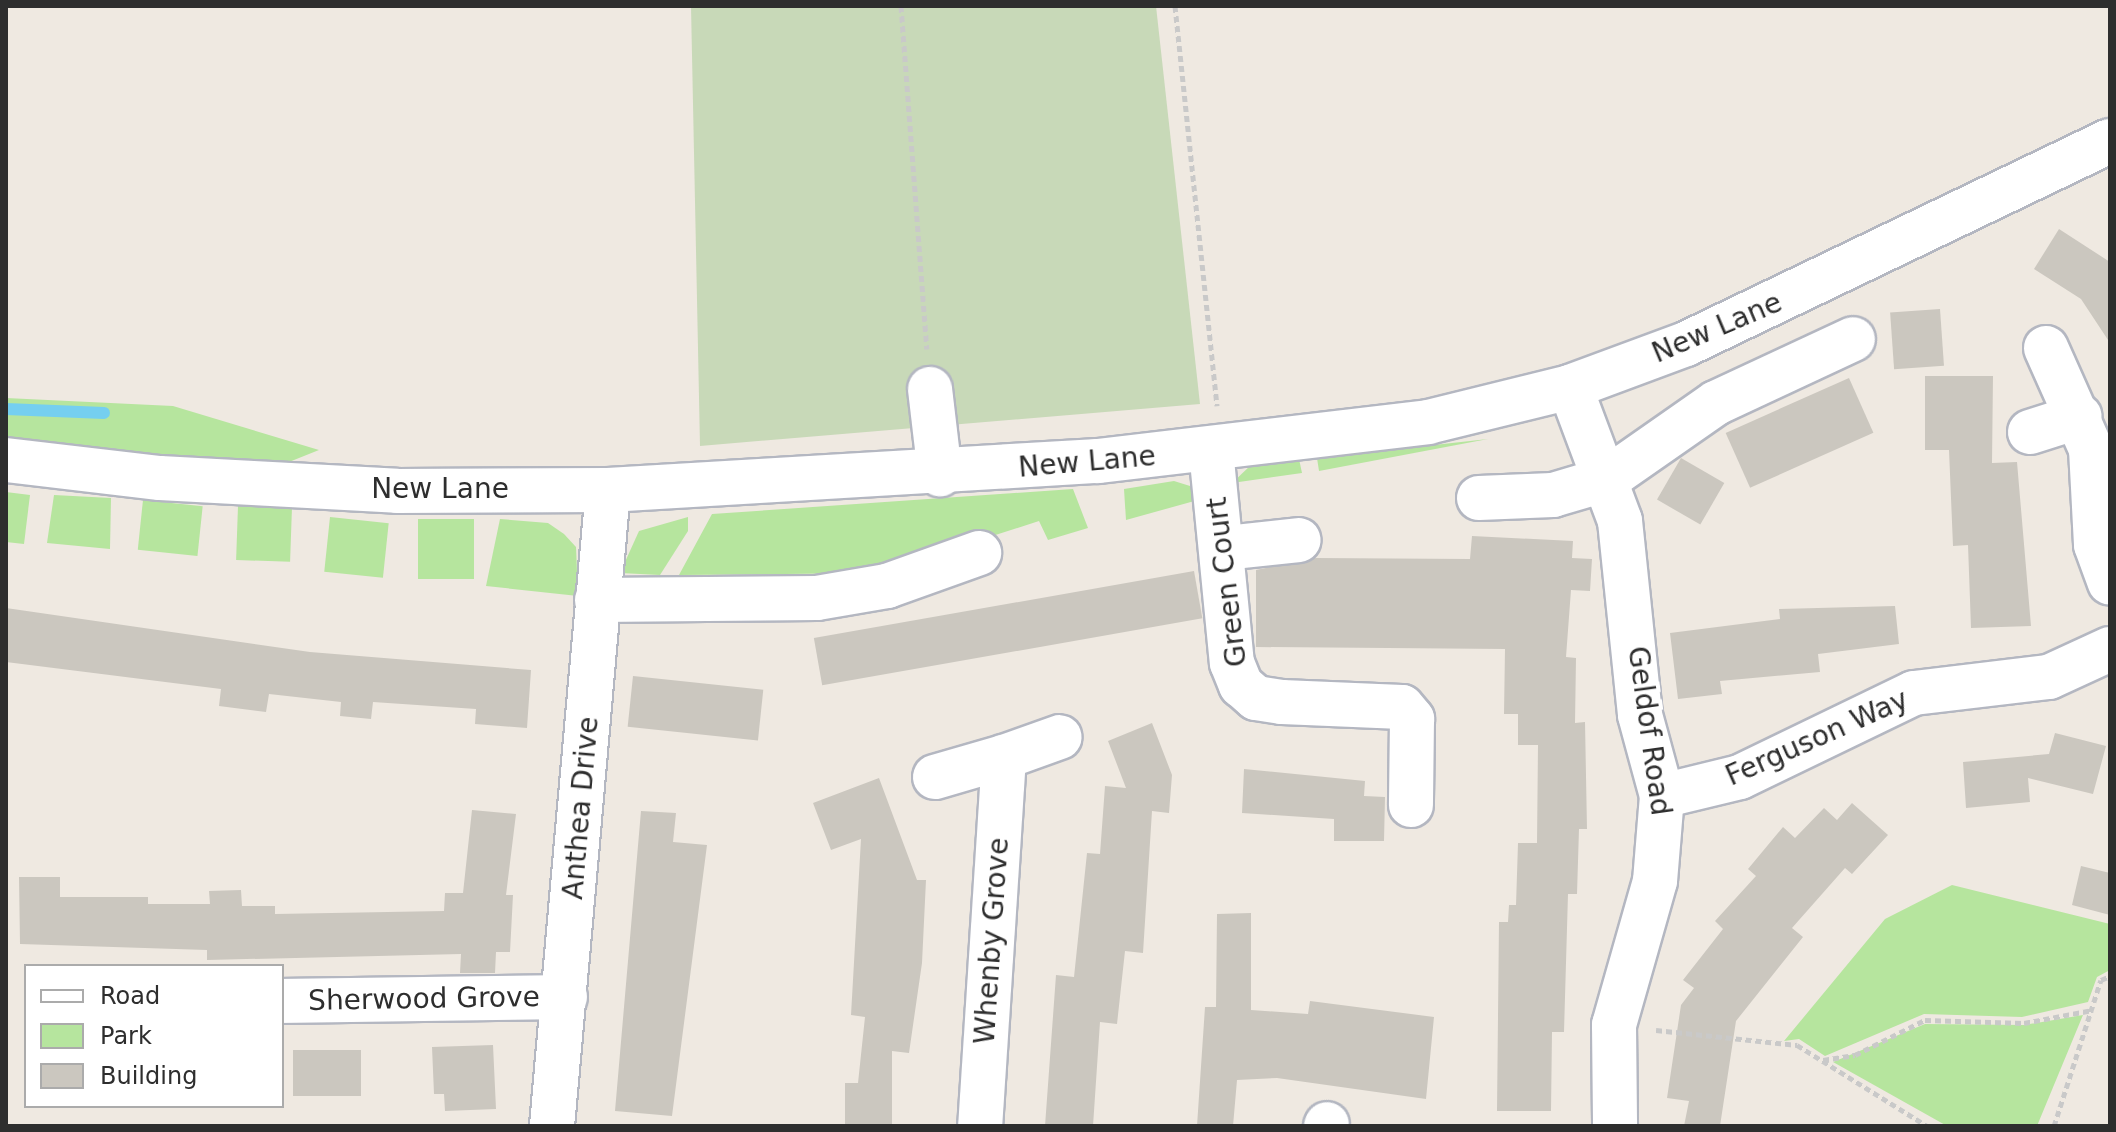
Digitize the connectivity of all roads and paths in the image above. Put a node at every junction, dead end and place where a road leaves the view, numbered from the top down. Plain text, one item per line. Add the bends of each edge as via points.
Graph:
1 (901, 6) edge
2 (1175, 6) edge
3 (2110, 141) edge
4 (1853, 339) dead end
5 (2046, 348) dead end
6 (1570, 387) junction
7 (930, 389) joint
8 (2080, 416) junction
9 (2030, 432) dead end
10 (1215, 434) junction
11 (6, 460) edge
12 (940, 474) junction
13 (1607, 479) junction
14 (608, 490) junction
15 (1479, 498) dead end
16 (1299, 540) dead end
17 (1225, 548) junction
18 (979, 553) dead end
19 (2110, 583) edge
20 (597, 600) junction
21 (2110, 649) edge
22 (1060, 737) dead end
23 (1004, 757) junction
24 (935, 777) dead end
25 (1662, 796) junction
26 (1411, 805) dead end
27 (2110, 976) edge
28 (565, 997) junction
29 (284, 1001) edge
30 (2093, 1010) junction
31 (1614, 1025) junction
32 (1822, 1060) junction
33 (552, 1126) edge
34 (980, 1126) edge
35 (1615, 1126) edge
36 (1927, 1126) edge
37 (2054, 1126) edge

1 - 7 path
2 - 10 path
3 - 6 street, New Lane via 1741,319
4 - 13 street via 1716,403
5 - 8 street
6 - 10 street, New Lane via 1428,422
6 - 13 street, Geldof Road
7 - 12 street
8 - 9 street
8 - 19 street via 2091,449 2096,545
10 - 12 street, New Lane
10 - 17 street, Green Court
11 - 14 street, New Lane via 160,478 397,491
12 - 14 street, New Lane
13 - 15 street via 1553,495
13 - 25 street, Geldof Road via 1631,577 1640,715
14 - 20 street, Anthea Drive
16 - 17 street
17 - 26 street, Green Court via 1232,663 1241,685 1256,698 1282,702 1402,707 1412,719
18 - 20 street via 887,586 817,598
20 - 28 street, Anthea Drive
21 - 25 street, Ferguson Way via 2049,677 1914,693 1740,777
22 - 23 street
23 - 24 street
23 - 34 street, Whenby Grove
25 - 31 street, Geldof Road via 1655,881
27 - 30 path via 2101,980
28 - 29 street, Sherwood Grove
28 - 33 street, Anthea Drive
30 - 32 path via 2024,1023 1925,1020 1855,1055
30 - 37 path
31 - 32 path via 1797,1045
31 - 35 street, Geldof Road
32 - 36 path

